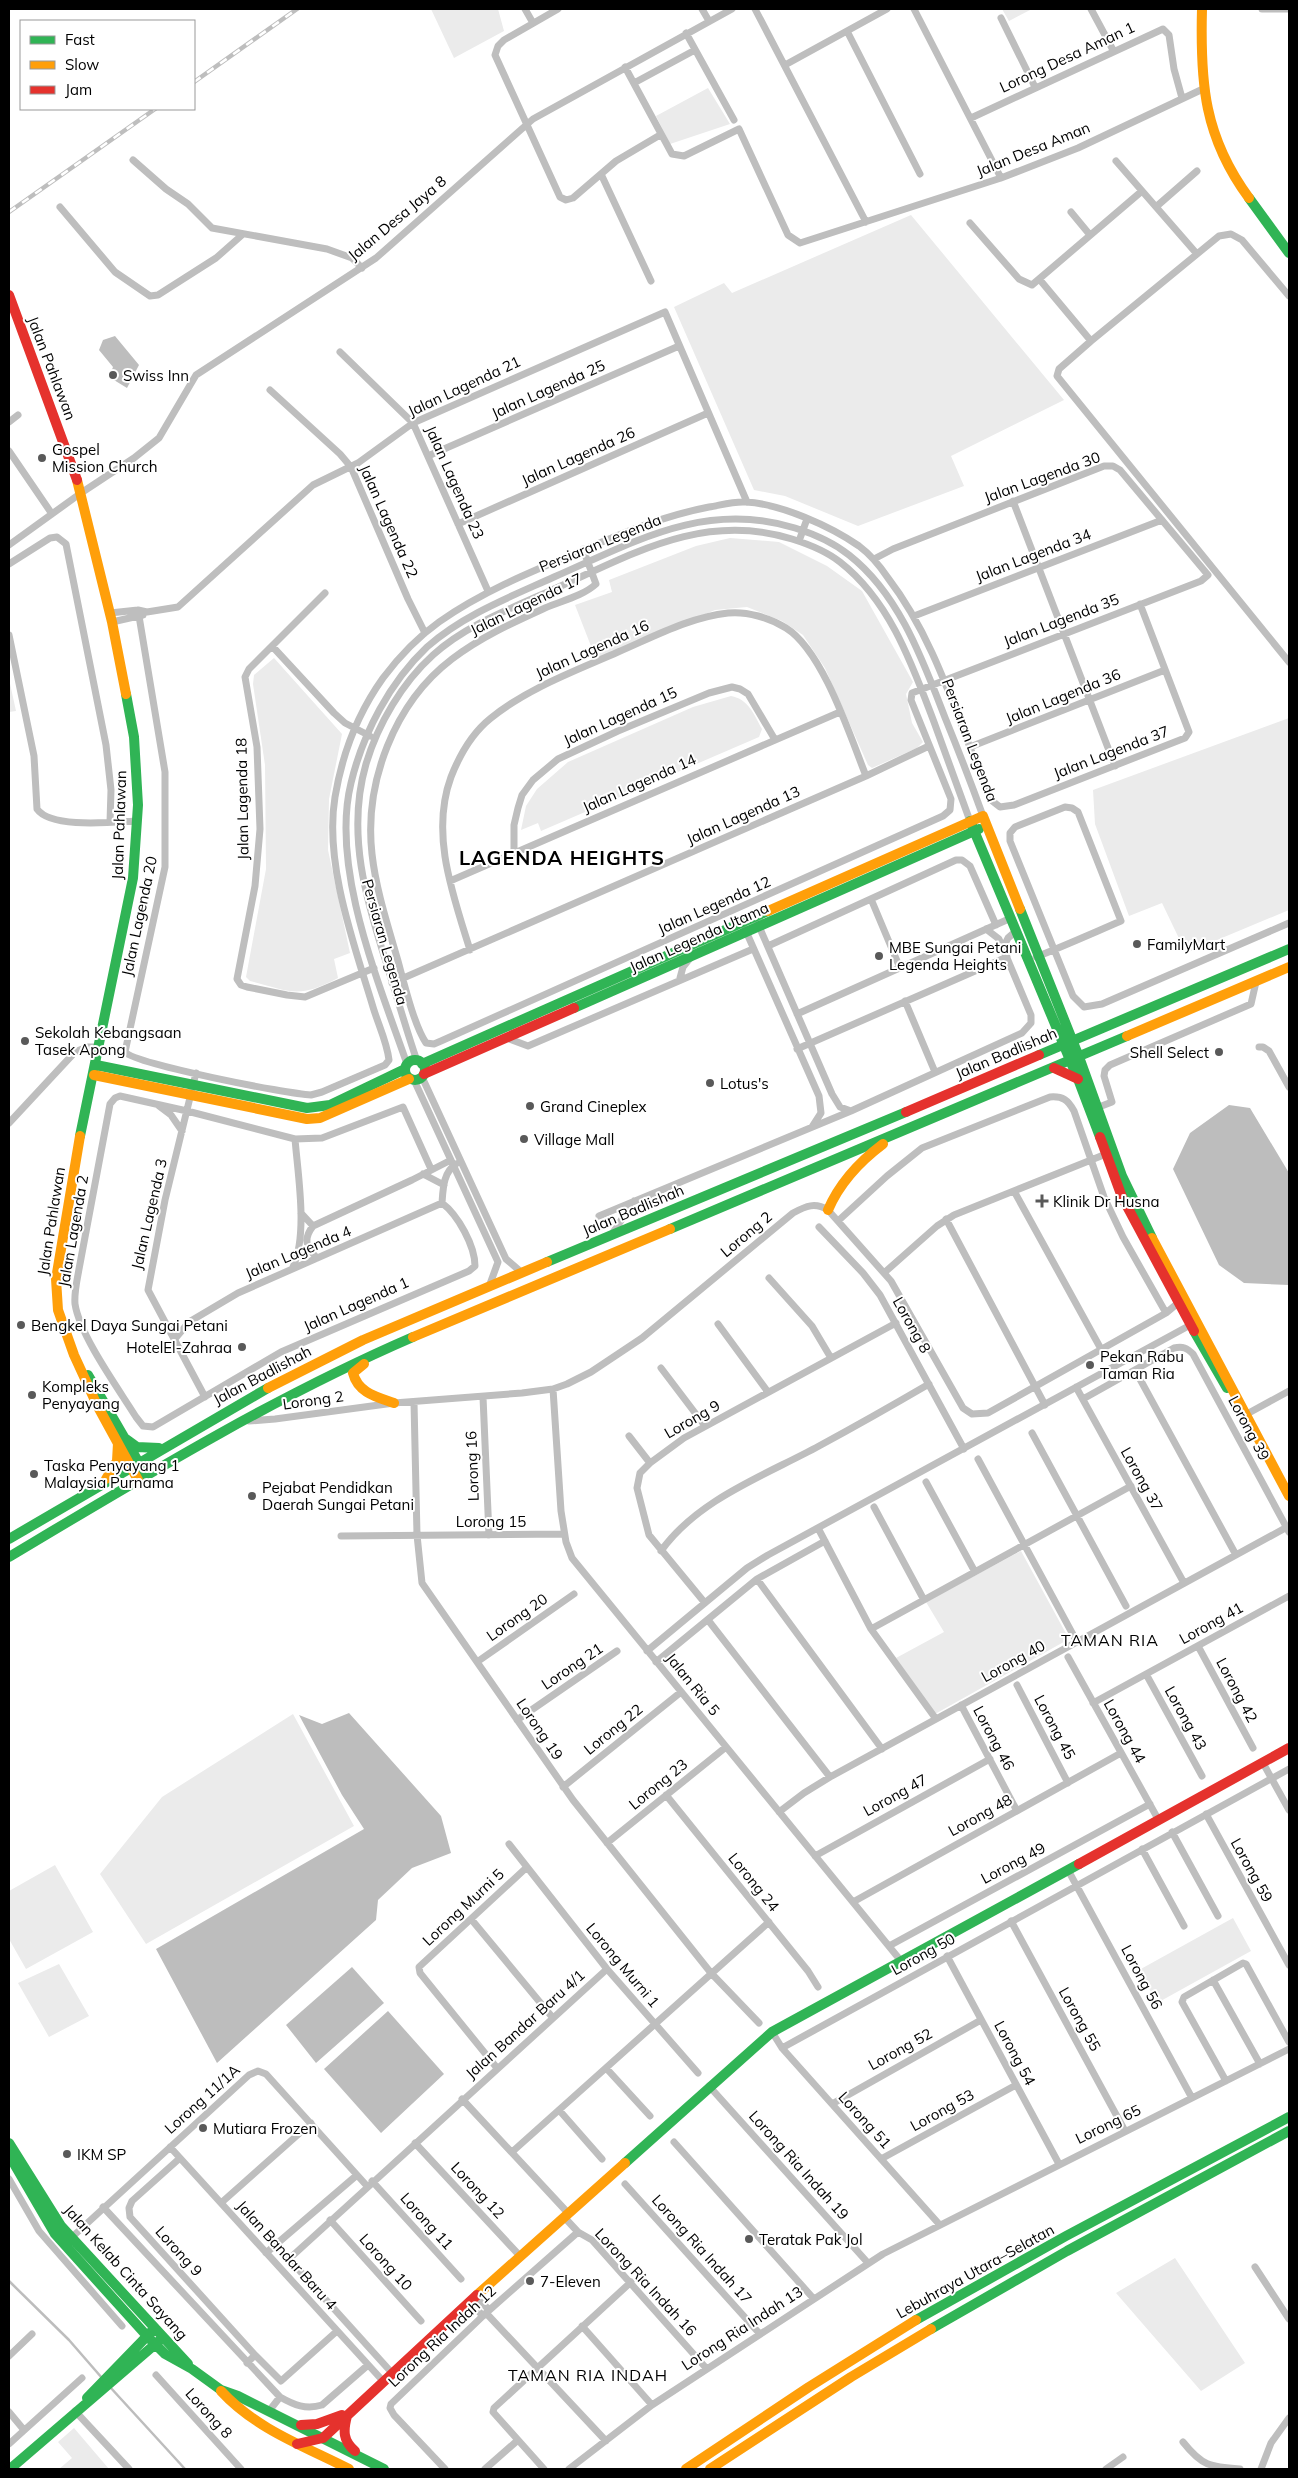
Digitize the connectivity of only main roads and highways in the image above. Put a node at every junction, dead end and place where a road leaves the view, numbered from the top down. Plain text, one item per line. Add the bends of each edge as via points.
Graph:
1 (1202, 9) edge
2 (1289, 252) edge
3 (9, 295) edge
4 (985, 821) joint
5 (972, 826) junction
6 (744, 927) junction
7 (1289, 949) edge
8 (1033, 958) junction
9 (1289, 967) edge
10 (1068, 1044) junction
11 (1075, 1059) junction
12 (1054, 1068) junction
13 (95, 1070) junction
14 (415, 1071) junction
15 (1078, 1079) junction
16 (894, 1136) junction
17 (828, 1210) road end
18 (1194, 1323) junction
19 (388, 1348) junction
20 (389, 1404) road end
21 (122, 1441) junction
22 (163, 1447) junction
23 (134, 1464) junction
24 (142, 1478) junction
25 (103, 1482) junction
26 (1289, 1496) edge
27 (9, 1539) edge
28 (9, 1557) edge
29 (1289, 1748) edge
30 (1289, 2117) edge
31 (1289, 2131) edge
32 (9, 2143) edge
33 (9, 2155) edge
34 (156, 2328) junction
35 (147, 2336) junction
36 (164, 2336) junction
37 (155, 2345) junction
38 (192, 2369) junction
39 (118, 2371) junction
40 (221, 2390) junction
41 (348, 2413) junction
42 (293, 2424) junction
43 (323, 2438) junction
44 (297, 2444) junction
45 (323, 2456) junction
46 (365, 2461) junction
47 (14, 2466) edge
48 (349, 2469) edge
49 (384, 2469) edge
50 (686, 2469) edge
51 (710, 2469) edge

1 - 2 main road via 1200,37 1205,88 1220,154
3 - 13 main road, Jalan Pahlawan via 81,493 133,723 137,821 129,908
4 - 5 main road, Jalan Legenda Utama
4 - 8 main road, Persiaran Legenda
5 - 6 main road, Jalan Legenda Utama
5 - 8 main road, Persiaran Legenda via 1016,931
6 - 14 main road, Jalan Legenda Utama
6 - 14 main road, Jalan Legenda Utama via 691,956 507,1038
7 - 10 main road, Jalan Badlishah
8 - 10 main road, Persiaran Legenda
9 - 11 main road, Jalan Badlishah
10 - 11 main road, Persiaran Legenda
10 - 22 main road, Jalan Badlishah via 415,1316 298,1372
11 - 12 main road, Jalan Badlishah
11 - 15 main road
11 - 18 main road via 1099,1108 1137,1210
12 - 15 main road
12 - 16 main road, Jalan Badlishah
13 - 14 main road via 191,1090 314,1108 330,1105
13 - 21 main road, Jalan Pahlawan via 56,1270 58,1310 78,1363 104,1400
15 - 18 main road via 1129,1213 1178,1303
16 - 17 main road via 850,1175 838,1189
16 - 19 main road, Jalan Badlishah
18 - 26 main road via 1218,1376 1236,1399
19 - 20 main road via 353,1373 359,1388
19 - 24 main road, Jalan Badlishah via 295,1393
21 - 22 main road via 146,1449
21 - 23 main road, Jalan Pahlawan
21 - 25 main road via 117,1460
22 - 23 main road, Jalan Badlishah
23 - 24 main road, Jalan Pahlawan
23 - 25 main road, Jalan Badlishah
24 - 28 main road, Jalan Badlishah
25 - 27 main road, Jalan Badlishah
29 - 41 main road via 772,2032
30 - 50 main road, Lebuhraya Utara–Selatan via 934,2310 802,2390
31 - 51 main road, Lebuhraya Utara–Selatan via 1103,2230 933,2326 810,2401
32 - 34 main road, Jalan Kelab Cinta Sayang via 55,2218
33 - 35 main road, Jalan Kelab Cinta Sayang via 55,2234
34 - 35 main road
34 - 36 main road, Jalan Kelab Cinta Sayang
35 - 37 main road, Jalan Kelab Cinta Sayang
35 - 39 main road
36 - 37 main road
36 - 38 main road, Jalan Kelab Cinta Sayang
37 - 38 main road, Jalan Kelab Cinta Sayang
37 - 39 main road
38 - 40 main road, Jalan Kelab Cinta Sayang
39 - 47 main road
40 - 42 main road, Jalan Kelab Cinta Sayang
40 - 44 main road, Jalan Kelab Cinta Sayang via 233,2406
41 - 42 main road via 313,2426
41 - 43 main road
41 - 46 main road via 342,2432 344,2440
42 - 43 main road, Jalan Kelab Cinta Sayang
43 - 44 main road
43 - 45 main road
43 - 46 main road, Jalan Kelab Cinta Sayang
44 - 45 main road, Jalan Kelab Cinta Sayang
45 - 48 main road, Jalan Kelab Cinta Sayang
46 - 49 main road, Jalan Kelab Cinta Sayang

